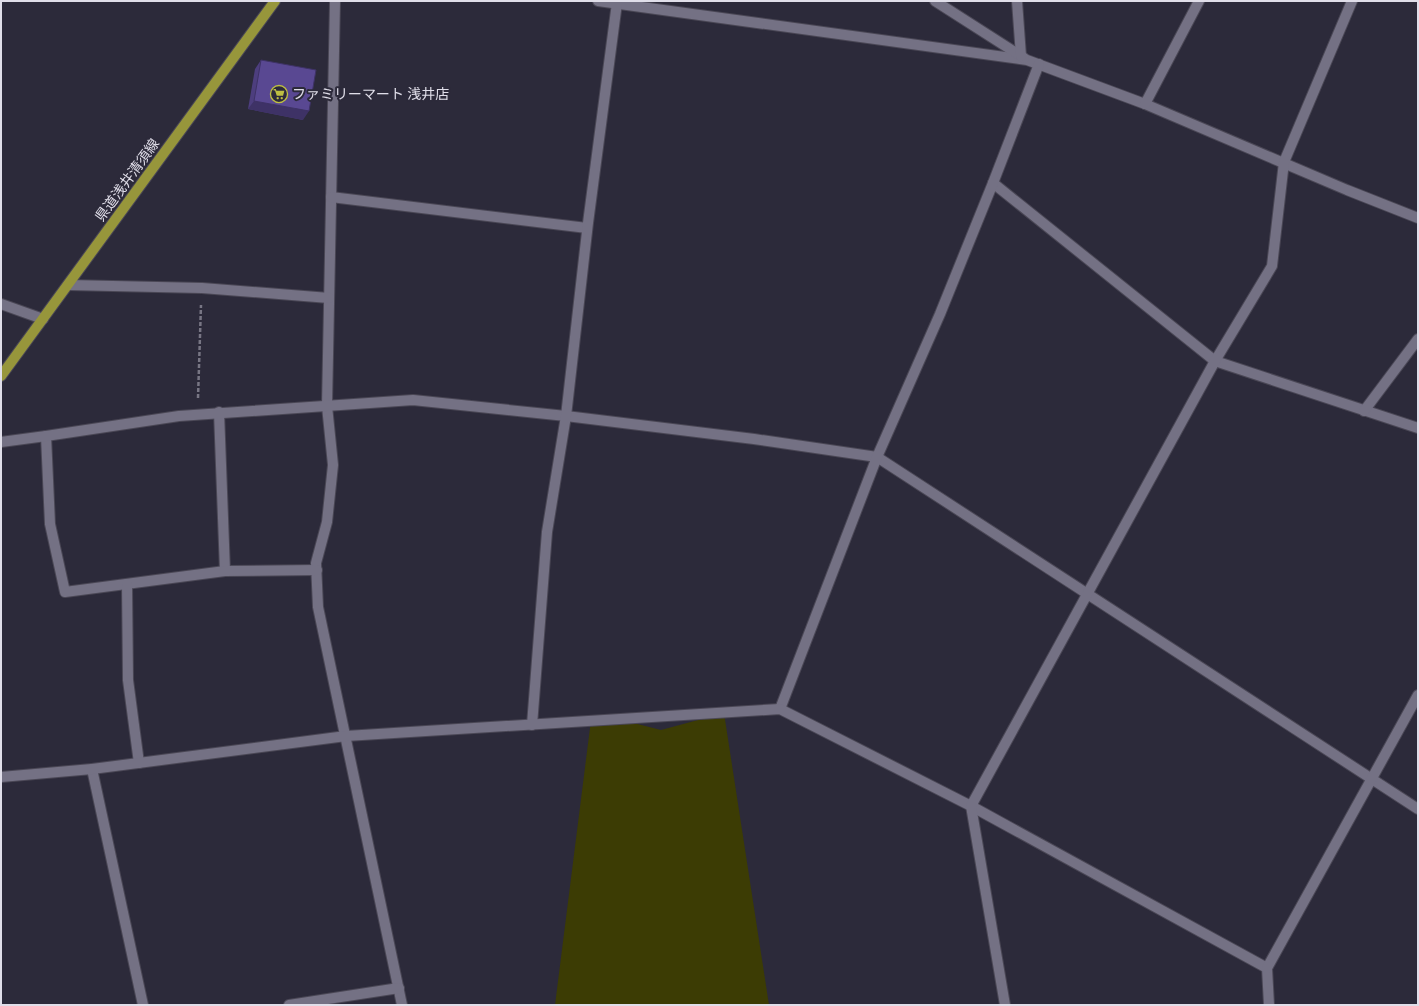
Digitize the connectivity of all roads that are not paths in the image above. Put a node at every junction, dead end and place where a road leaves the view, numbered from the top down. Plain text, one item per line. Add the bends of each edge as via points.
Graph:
1 (275, 1) edge
2 (335, 1) edge
3 (598, 1) edge
4 (935, 1) edge
5 (1017, 1) edge
6 (1199, 1) edge
7 (1352, 1) edge
8 (617, 3) junction
9 (1024, 58) junction
10 (1039, 64) junction
11 (1145, 104) junction
12 (1284, 162) junction
13 (993, 183) junction
14 (332, 197) junction
15 (1418, 218) edge
16 (587, 228) junction
17 (68, 285) junction
18 (329, 298) junction
19 (1, 304) edge
20 (43, 319) junction
21 (1418, 339) edge
22 (1215, 361) junction
23 (1, 376) edge
24 (328, 406) junction
25 (1364, 410) junction
26 (219, 412) junction
27 (566, 416) junction
28 (1418, 428) edge
29 (46, 436) junction
30 (1, 442) edge
31 (877, 457) junction
32 (317, 570) junction
33 (225, 571) junction
34 (127, 584) junction
35 (1086, 594) junction
36 (1418, 695) edge
37 (780, 709) junction
38 (532, 725) junction
39 (346, 736) junction
40 (139, 763) junction
41 (92, 769) junction
42 (1, 777) edge
43 (1372, 778) junction
44 (971, 806) junction
45 (1418, 809) edge
46 (1267, 968) junction
47 (399, 988) junction
48 (143, 1005) edge
49 (289, 1005) edge
50 (402, 1005) edge
51 (1005, 1005) edge
52 (1269, 1005) edge

1 - 17 main road, 県道浅井清須線
2 - 14 street
3 - 8 street
4 - 9 street
5 - 9 street
6 - 11 street
7 - 12 street
8 - 9 street
8 - 16 street
9 - 10 street
10 - 11 street
10 - 13 street
11 - 12 street
12 - 15 street
12 - 22 street via 1272,266
13 - 22 street
13 - 31 street via 940,314
14 - 16 street
14 - 18 street
16 - 27 street
17 - 18 street via 202,288
17 - 20 main road, 県道浅井清須線
18 - 24 street
19 - 20 street
20 - 23 main road, 県道浅井清須線
21 - 25 street
22 - 25 street
22 - 35 street
24 - 26 street
24 - 27 street via 413,400
24 - 32 street via 333,465 326,522 316,563
25 - 28 street
26 - 29 street
26 - 33 street
27 - 31 street
27 - 38 street via 547,532
29 - 30 street
29 - 34 street via 50,524 65,592
31 - 35 street
31 - 37 street
32 - 33 street
32 - 39 street via 318,607
33 - 34 street
34 - 40 street via 128,680
35 - 43 street
35 - 44 street
36 - 43 street
37 - 38 street
37 - 44 street
38 - 39 street
39 - 40 street
39 - 47 street
40 - 41 street
41 - 42 street
41 - 48 street
43 - 45 street
43 - 46 street
44 - 46 street
44 - 51 street
46 - 52 street
47 - 49 street
47 - 50 street

